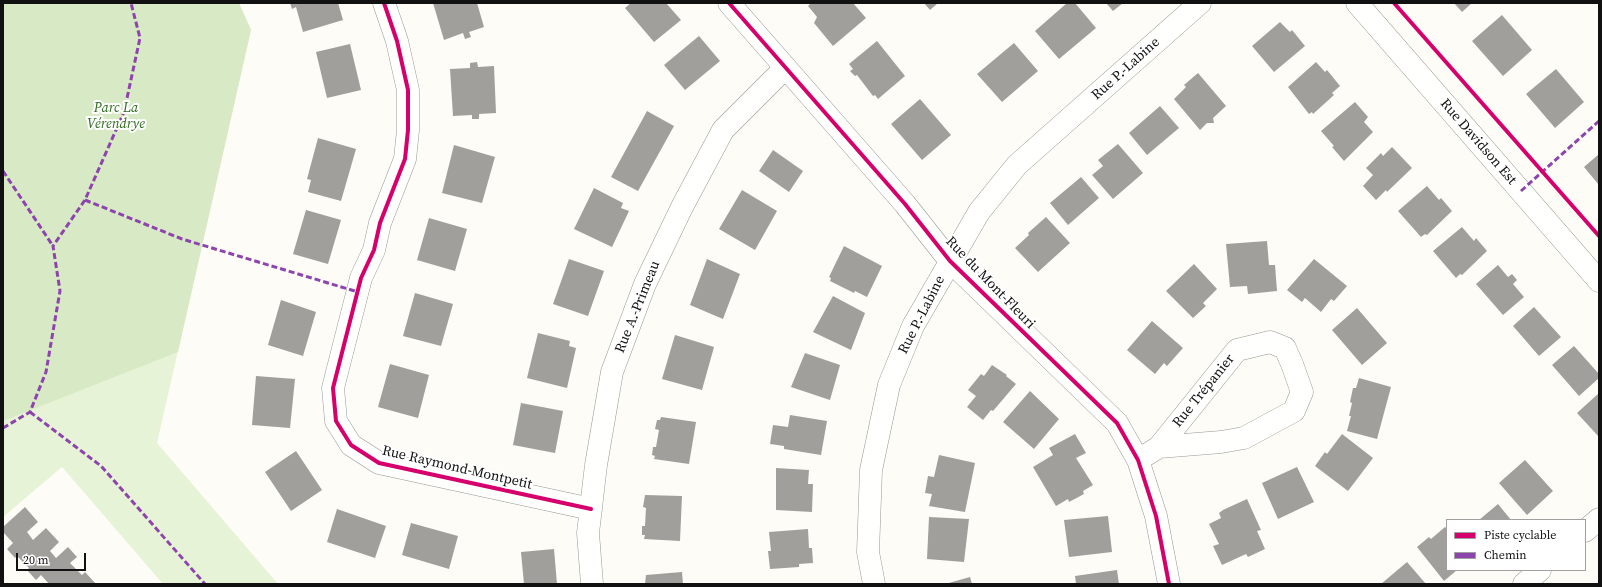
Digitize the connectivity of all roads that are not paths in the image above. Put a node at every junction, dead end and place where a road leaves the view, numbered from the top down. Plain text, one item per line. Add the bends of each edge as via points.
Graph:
1 (384, 3) edge
2 (729, 3) edge
3 (1200, 3) edge
4 (1357, 3) edge
5 (785, 68) junction
6 (950, 261) junction
7 (1599, 281) edge
8 (1159, 448) junction
9 (1138, 460) junction
10 (591, 509) junction
11 (1599, 519) edge
12 (1586, 530) edge
13 (1539, 571) edge
14 (592, 584) edge
15 (874, 584) edge
16 (1169, 584) edge
17 (1524, 584) edge

1 - 10 street, Rue Raymond-Montpetit via 408,90 405,159 380,223 374,250 361,278 333,388 336,421 351,445 378,463
2 - 5 street, Rue du Mont-Fleuri
3 - 6 street, Rue P.-Labine via 1017,165 979,212
4 - 7 street, Rue Davidson Est
5 - 6 street, Rue du Mont-Fleuri via 905,204
5 - 10 street, Rue A.-Primeau via 723,130 645,284 612,372
6 - 9 street, Rue du Mont-Fleuri via 1117,423
6 - 15 street, Rue P.-Labine via 913,326 888,386 871,470 868,552
8 - 8 street, Rue Trépanier via 1244,438 1294,411 1302,392 1285,348 1270,342 1237,350
8 - 9 street, Rue Trépanier
9 - 16 street, Rue du Mont-Fleuri via 1156,516
10 - 14 street, Rue A.-Primeau via 588,533
11 - 12 street
13 - 17 street

